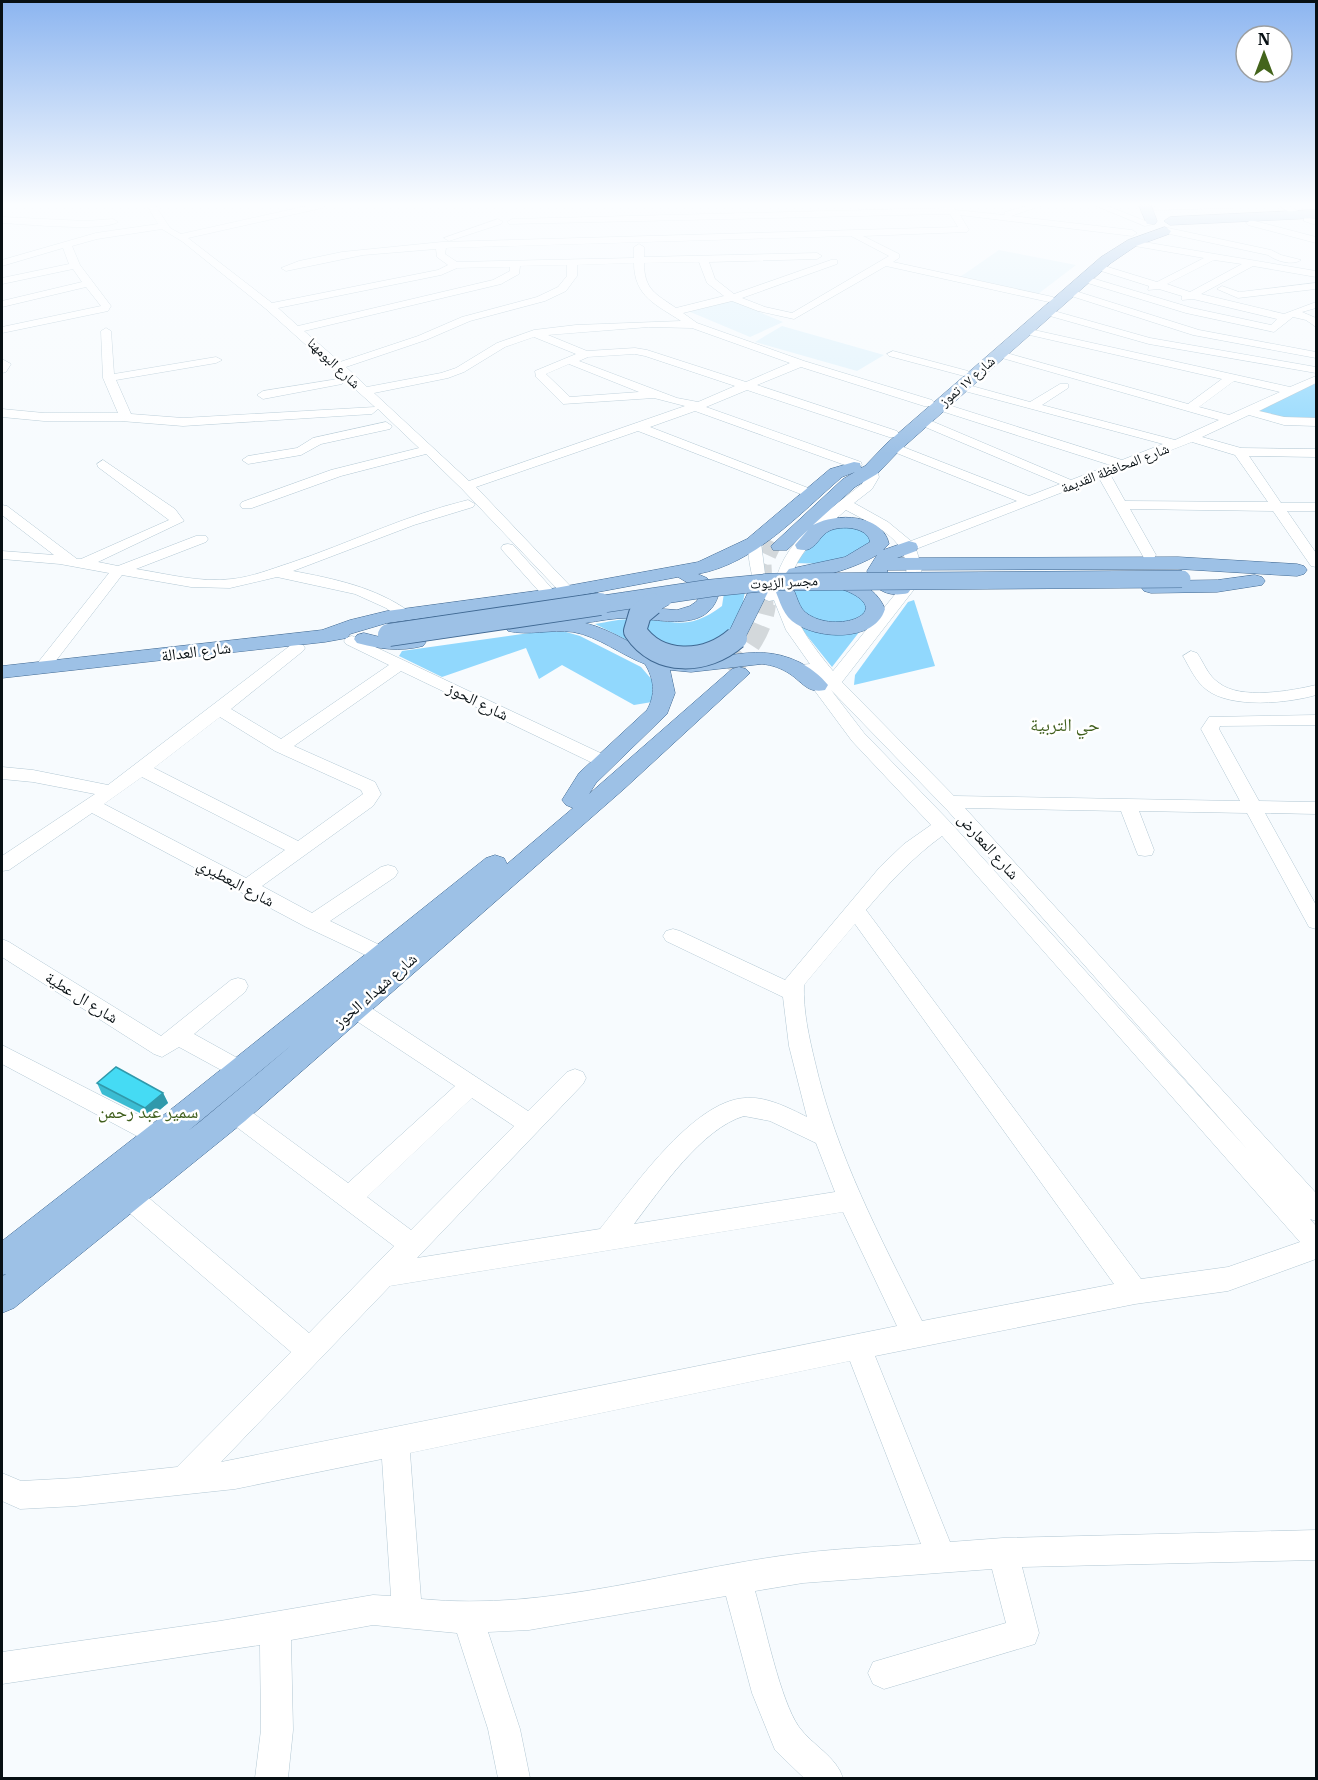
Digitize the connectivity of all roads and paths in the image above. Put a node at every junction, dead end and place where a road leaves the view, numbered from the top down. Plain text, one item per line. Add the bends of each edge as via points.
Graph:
1 (68, 288) edge
2 (93, 288) edge
3 (232, 288) edge
4 (246, 288) edge
5 (363, 288) edge
6 (474, 288) edge
7 (563, 288) edge
8 (644, 288) edge
9 (721, 288) edge
10 (766, 288) edge
11 (841, 288) edge
12 (982, 288) edge
13 (1066, 288) edge
14 (1074, 288) edge
15 (1114, 288) edge
16 (1152, 288) edge
17 (1168, 288) edge
18 (1204, 288) edge
19 (1219, 288) edge
20 (1299, 288) edge
21 (1069, 292) junction
22 (1137, 295) junction
23 (1191, 295) junction
24 (734, 298) junction
25 (2, 304) edge
26 (1317, 304) edge
27 (1048, 305) junction
28 (1172, 306) junction
29 (270, 307) junction
30 (673, 312) junction
31 (1101, 315) junction
32 (1288, 315) junction
33 (1149, 318) junction
34 (1317, 324) edge
35 (693, 325) junction
36 (297, 329) junction
37 (1274, 329) junction
38 (2, 330) edge
39 (106, 331) dead end
40 (1025, 331) junction
41 (534, 333) junction
42 (1124, 333) junction
43 (1265, 346) junction
44 (586, 354) junction
45 (893, 354) dead end
46 (999, 354) junction
47 (1317, 355) edge
48 (216, 360) dead end
49 (570, 361) junction
50 (2, 362) edge
51 (800, 363) junction
52 (986, 365) junction
53 (338, 366) junction
54 (2, 370) edge
55 (1006, 370) dead end
56 (109, 378) junction
57 (1231, 378) junction
58 (1316, 378) edge
59 (962, 380) junction
60 (1045, 381) dead end
61 (338, 382) junction
62 (746, 386) junction
63 (1064, 386) junction
64 (365, 391) junction
65 (1292, 391) junction
66 (1088, 393) dead end
67 (654, 394) junction
68 (263, 395) dead end
69 (934, 404) junction
70 (697, 406) junction
71 (1031, 406) junction
72 (1189, 409) junction
73 (372, 410) junction
74 (1246, 411) junction
75 (2, 413) edge
76 (126, 417) junction
77 (1229, 419) junction
78 (1317, 422) edge
79 (386, 426) junction
80 (640, 427) junction
81 (904, 432) junction
82 (1191, 438) junction
83 (1176, 444) junction
84 (428, 450) junction
85 (1240, 452) junction
86 (414, 453) junction
87 (1316, 454) edge
88 (248, 460) dead end
89 (103, 464) dead end
90 (1123, 465) junction
91 (861, 467) junction
92 (1103, 473) junction
93 (1073, 485) junction
94 (467, 486) junction
95 (812, 494) junction
96 (1027, 500) junction
97 (468, 504) junction
98 (845, 504) junction
99 (1121, 505) junction
100 (247, 506) dead end
101 (1278, 507) junction
102 (1317, 507) edge
103 (2, 509) edge
104 (201, 538) dead end
105 (2, 555) edge
106 (912, 555) junction
107 (1149, 555) dead end
108 (873, 559) junction
109 (777, 561) junction
110 (78, 563) junction
111 (1317, 563) edge
112 (541, 564) junction
113 (526, 568) junction
114 (1297, 570) junction
115 (1317, 570) edge
116 (118, 571) junction
117 (275, 572) junction
118 (668, 574) junction
119 (1179, 575) junction
120 (829, 580) junction
121 (1255, 580) junction
122 (1317, 581) edge
123 (907, 589) junction
124 (682, 592) junction
125 (559, 593) junction
126 (395, 625) junction
127 (515, 627) junction
128 (358, 640) junction
129 (297, 648) junction
130 (1191, 656) dead end
131 (653, 660) junction
132 (400, 664) junction
133 (793, 665) junction
134 (42, 668) junction
135 (2, 672) edge
136 (734, 672) tunnel mouth
137 (2, 682) edge
138 (825, 683) junction
139 (1317, 690) edge
140 (219, 710) junction
141 (1317, 720) edge
142 (882, 734) junction
143 (858, 737) junction
144 (281, 747) junction
145 (605, 762) junction
146 (141, 769) junction
147 (2, 773) edge
148 (109, 792) junction
149 (582, 802) junction
150 (949, 802) junction
151 (91, 805) junction
152 (1128, 805) junction
153 (1251, 807) junction
154 (1317, 808) edge
155 (943, 826) junction
156 (300, 850) junction
157 (1145, 850) dead end
158 (7, 857) edge
159 (388, 873) dead end
160 (247, 887) junction
161 (855, 909) junction
162 (313, 922) junction
163 (1317, 922) edge
164 (674, 936) dead end
165 (2, 947) edge
166 (399, 951) junction
167 (238, 986) dead end
168 (793, 993) junction
169 (354, 1008) junction
170 (169, 1042) junction
171 (2, 1054) edge
172 (242, 1071) junction
173 (575, 1078) dead end
174 (471, 1085) junction
175 (234, 1112) junction
176 (530, 1124) junction
177 (160, 1137) junction
178 (826, 1137) junction
179 (128, 1196) junction
180 (349, 1198) junction
181 (850, 1200) junction
182 (1317, 1210) edge
183 (606, 1239) junction
184 (1317, 1243) edge
185 (412, 1245) junction
186 (1317, 1248) edge
187 (2, 1260) edge
188 (383, 1275) junction
189 (1135, 1292) junction
190 (2, 1297) edge
191 (915, 1335) junction
192 (858, 1347) junction
193 (310, 1351) junction
194 (395, 1442) junction
195 (184, 1480) junction
196 (2, 1487) edge
197 (1317, 1545) edge
198 (1003, 1554) junction
199 (941, 1558) junction
200 (737, 1579) junction
201 (407, 1614) junction
202 (468, 1618) junction
203 (275, 1627) junction
204 (2, 1668) edge
205 (884, 1673) dead end
206 (272, 1779) edge
207 (514, 1779) edge
208 (827, 1779) edge

1 - 25 street
2 - 38 street via 106,306 104,309
3 - 61 street, شارع البومهنا via 288,332
4 - 29 street, شارع البومهنا
5 - 29 street
6 - 36 street
7 - 53 street via 541,299 466,319
8 - 30 street
9 - 24 street
10 - 24 street
11 - 24 street via 794,316
12 - 27 street
13 - 27 main road, شارع ١٧ تموز
14 - 21 main road, شارع ١٧ تموز
15 - 22 street
16 - 22 street
17 - 23 street
18 - 23 street
19 - 20 street via 1232,295
21 - 27 main road, شارع ١٧ تموز
21 - 31 street
22 - 28 street
22 - 31 street
23 - 28 street
23 - 32 street
24 - 30 street
26 - 32 street
27 - 31 street
27 - 40 main road, شارع ١٧ تموز
27 - 59 main road, شارع ١٧ تموز
28 - 33 street
28 - 37 street
29 - 36 street, شارع البومهنا
30 - 35 street
31 - 33 street
31 - 42 street
32 - 34 street via 1310,318
32 - 37 street
33 - 42 street
33 - 43 street via 1197,333
35 - 41 street via 649,324
35 - 51 street
36 - 53 street, شارع البومهنا
37 - 43 street
39 - 56 street
40 - 46 main road, شارع ١٧ تموز
40 - 57 street
41 - 44 street
41 - 64 street via 501,345 444,376
42 - 58 street
43 - 47 street
44 - 49 street
44 - 62 street via 647,353
45 - 59 street
46 - 52 main road, شارع ١٧ تموز
46 - 72 street
48 - 56 street
49 - 67 street
49 - 67 street via 541,371 540,375 567,401
50 - 54 street via 6,364
51 - 62 street
51 - 69 street
52 - 55 street
52 - 59 main road, شارع ١٧ تموز
53 - 64 street, شارع البومهنا
56 - 76 street
57 - 65 street
57 - 72 street
58 - 65 street, شارع المحافظة القديمة
59 - 69 main road, شارع ١٧ تموز
59 - 71 street
60 - 63 street
61 - 68 street
61 - 73 street, شارع البومهنا
62 - 70 street
62 - 81 street
63 - 66 street
63 - 71 street
64 - 84 street, شارع البومهنا
65 - 74 street, شارع المحافظة القديمة
67 - 70 street
69 - 81 main road, شارع ١٧ تموز
69 - 90 street
70 - 80 street
70 - 91 street
71 - 83 street
72 - 77 street
73 - 76 street via 183,422
73 - 79 street, شارع البومهنا
74 - 77 street, شارع المحافظة القديمة
74 - 78 street via 1284,421
75 - 76 street
77 - 82 street, شارع المحافظة القديمة
79 - 86 street, شارع البومهنا
79 - 88 street via 317,441 301,451
80 - 94 street
80 - 95 street
81 - 91 main road, شارع ١٧ تموز
81 - 93 street
81 - 96 street
82 - 83 street, شارع المحافظة القديمة
82 - 85 street
83 - 90 street, شارع المحافظة القديمة
84 - 86 street
84 - 94 street, شارع البومهنا
85 - 87 street
85 - 101 street
86 - 97 street, شارع البومهنا
86 - 100 street via 336,473
89 - 110 street via 177,521
90 - 92 street, شارع المحافظة القديمة
91 - 95 main road via 836,473
91 - 98 street via 869,483
91 - 109 main road, شارع ١٧ تموز
92 - 93 street, شارع المحافظة القديمة
92 - 99 street
93 - 96 street, شارع المحافظة القديمة
94 - 112 street, شارع البومهنا
95 - 109 main road
96 - 106 street, شارع المحافظة القديمة
97 - 113 street, شارع البومهنا
97 - 117 street
98 - 106 street via 894,533
98 - 109 street
99 - 101 street
99 - 107 street
101 - 102 street
101 - 111 street
103 - 110 street
104 - 116 street
105 - 110 street
106 - 108 main road via 891,553
106 - 114 main road
106 - 123 street via 915,577
108 - 109 main road via 842,564
108 - 109 main road via 880,544 879,534 857,524 836,523 821,528
108 - 123 main road via 880,582
109 - 118 main road via 712,563
109 - 119 main road, مجسر الزيوت
109 - 120 main road, bridge via 794,612 813,626 837,628 868,622 875,609 867,595
109 - 124 main road, bridge via 736,639 719,651 691,657 662,653 641,641 635,626 641,614 660,600
109 - 126 main road, مجسر الزيوت via 703,579
109 - 138 street, شارع المعارض via 785,637
110 - 116 street
112 - 113 street
112 - 125 street, شارع البومهنا
113 - 125 street, شارع البومهنا
114 - 115 main road
114 - 119 main road
116 - 117 street via 191,583 230,584
116 - 134 street
117 - 126 street via 380,597
118 - 125 main road
118 - 127 main road via 700,582 709,593 706,604 697,611 677,616 626,612
119 - 120 main road, مجسر الزيوت, bridge
119 - 121 main road
120 - 124 main road, مجسر الزيوت, bridge via 741,584
121 - 122 main road
121 - 123 main road via 1217,586
123 - 138 street
124 - 126 main road, مجسر الزيوت, bridge
125 - 126 main road
126 - 128 main road, شارع العدالة
126 - 134 main road, شارع العدالة
127 - 128 main road via 400,644
127 - 131 main road via 577,627
128 - 129 main road, شارع العدالة
128 - 132 street, شارع الحوز
129 - 137 main road, شارع العدالة via 107,674
129 - 140 street
130 - 139 street via 1209,683 1227,693 1292,696
131 - 133 main road via 692,666 754,656
131 - 145 main road via 666,687 662,705
132 - 144 street
132 - 145 street, شارع الحوز
133 - 138 main road
133 - 149 main road via 779,661 758,667 638,780
134 - 135 main road, شارع العدالة
136 - 149 main road, شارع شهداء الحوز
138 - 142 street, شارع المعارض
138 - 143 street, شارع المعارض
140 - 144 street
140 - 146 street
141 - 153 street via 1211,724 1210,729
142 - 143 street
142 - 150 street, شارع المعارض
143 - 155 street, شارع المعارض
144 - 156 street via 369,786 372,794 367,802
145 - 149 main road via 587,778
146 - 148 street
146 - 156 street
147 - 148 street
148 - 151 street
149 - 166 main road, شارع شهداء الحوز
150 - 152 street
150 - 182 street, شارع المعارض
151 - 158 street
151 - 160 street, شارع البعطيري
152 - 153 street
152 - 157 street
153 - 154 street
153 - 163 street
155 - 161 street via 886,872
155 - 184 street, شارع المعارض
156 - 160 street
159 - 162 street
160 - 162 street, شارع البعطيري
161 - 168 street via 794,983
161 - 189 street
162 - 166 street, شارع البعطيري
164 - 168 street
165 - 170 street, شارع ال عطية
166 - 169 main road, شارع شهداء الحوز
166 - 172 main road, شارع شهداء الحوز
167 - 170 street
168 - 178 street via 808,1089
169 - 174 street
169 - 175 main road, شارع شهداء الحوز
170 - 172 street, شارع ال عطية
171 - 177 street
172 - 177 main road, شارع شهداء الحوز
173 - 176 street
174 - 176 street
174 - 180 street
175 - 179 main road, شارع شهداء الحوز
175 - 180 street
176 - 185 street
177 - 187 main road, شارع شهداء الحوز
178 - 181 street
178 - 183 street via 764,1109 741,1107 720,1114 695,1133
179 - 190 main road, شارع شهداء الحوز
179 - 193 street
180 - 185 street
181 - 183 street
181 - 191 street
183 - 188 street
185 - 188 street
186 - 189 street via 1228,1279
188 - 193 street
189 - 191 street
191 - 192 street
192 - 194 street
192 - 199 street
193 - 195 street
194 - 195 street via 235,1475
194 - 201 street
195 - 196 street via 20,1495
197 - 198 street
198 - 199 street
198 - 205 street via 1024,1634
199 - 200 street via 803,1568
200 - 202 street via 529,1615
200 - 208 street via 768,1693 787,1738
201 - 202 street
201 - 203 street via 373,1610
202 - 207 street via 504,1729
203 - 204 street
203 - 206 street via 277,1730

